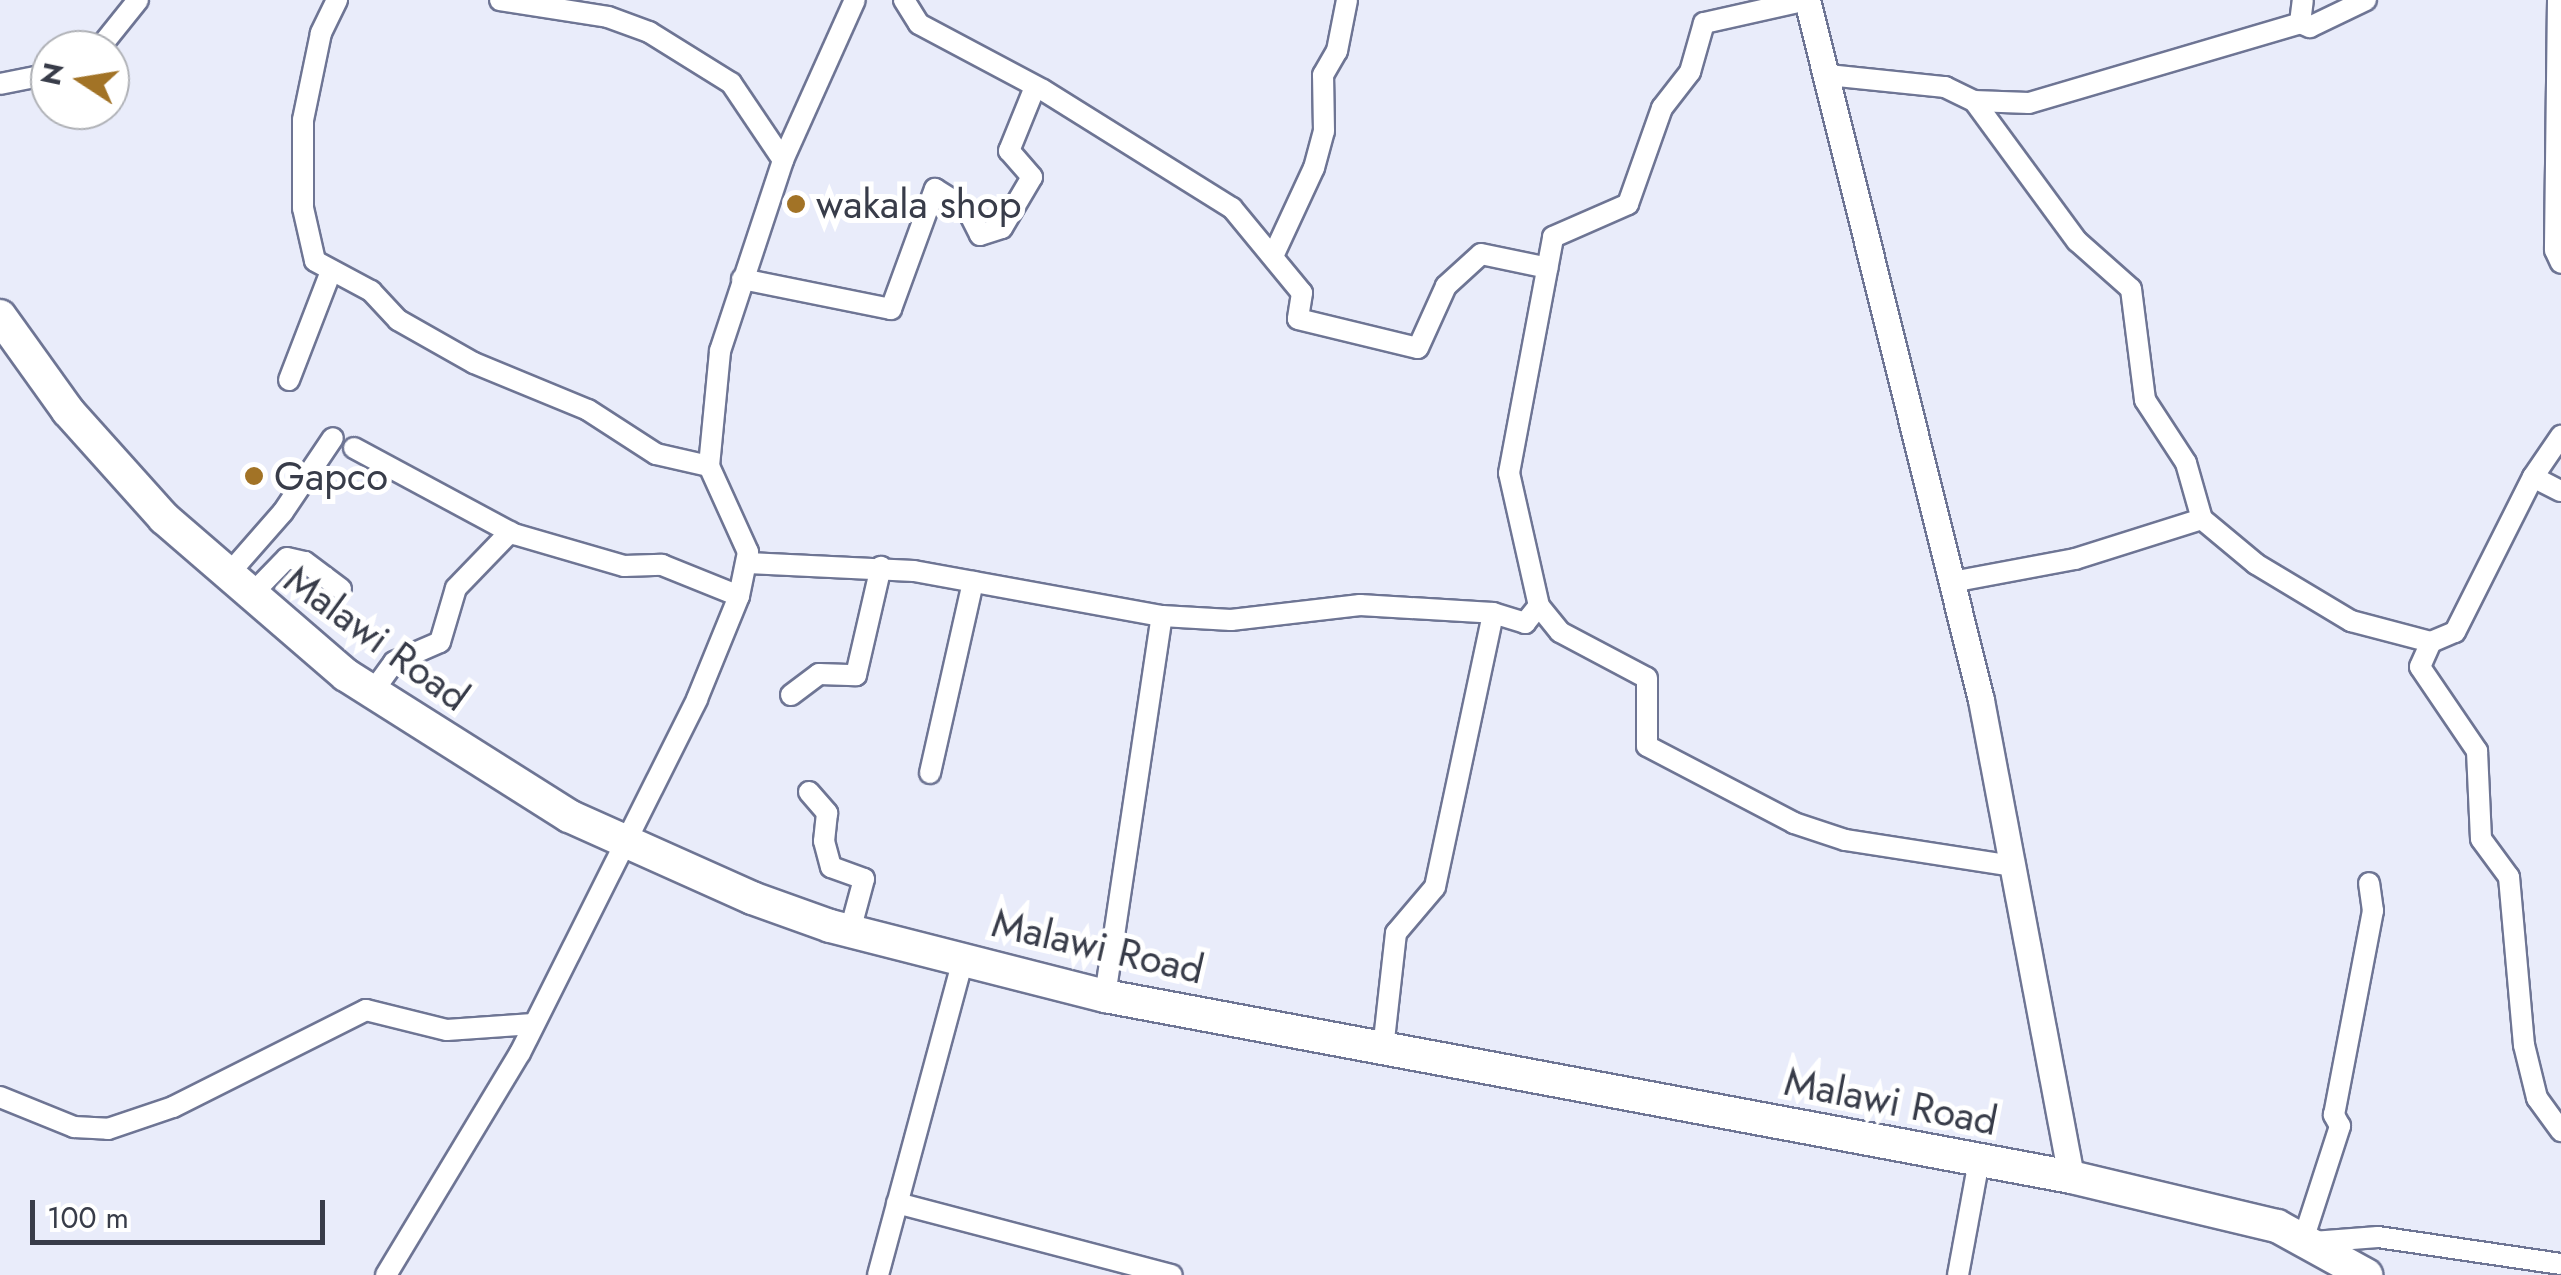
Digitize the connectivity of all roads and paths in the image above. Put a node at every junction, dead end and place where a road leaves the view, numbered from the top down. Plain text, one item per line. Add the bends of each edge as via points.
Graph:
1 (138, 0) edge
2 (337, 0) edge
3 (500, 0) edge
4 (856, 0) edge
5 (904, 0) edge
6 (1348, 0) edge
7 (1807, 0) edge
8 (2303, 0) edge
9 (2366, 0) edge
10 (2558, 0) edge
11 (2300, 24) junction
12 (114, 30) edge
13 (1828, 75) junction
14 (30, 78) edge
15 (0, 84) edge
16 (1035, 86) junction
17 (1974, 102) junction
18 (782, 160) junction
19 (1274, 254) junction
20 (2561, 263) edge
21 (1548, 268) junction
22 (330, 270) junction
23 (742, 279) junction
24 (0, 316) edge
25 (289, 380) dead end
26 (2561, 436) edge
27 (332, 438) dead end
28 (354, 448) dead end
29 (709, 466) junction
30 (2533, 477) junction
31 (2561, 491) edge
32 (2202, 519) junction
33 (510, 532) junction
34 (748, 563) junction
35 (882, 567) junction
36 (973, 582) junction
37 (1952, 582) junction
38 (238, 587) junction
39 (342, 589) dead end
40 (739, 596) junction
41 (1539, 606) junction
42 (1492, 613) junction
43 (1162, 616) junction
44 (2431, 642) junction
45 (371, 694) junction
46 (792, 695) dead end
47 (930, 773) dead end
48 (809, 792) dead end
49 (626, 845) junction
50 (2012, 866) junction
51 (2369, 883) dead end
52 (850, 931) junction
53 (964, 957) junction
54 (1105, 996) junction
55 (532, 1024) junction
56 (1383, 1049) junction
57 (0, 1097) edge
58 (2561, 1130) edge
59 (1979, 1161) junction
60 (2071, 1177) junction
61 (897, 1203) junction
62 (2308, 1240) junction
63 (2561, 1264) edge
64 (386, 1275) edge
65 (878, 1275) edge
66 (1172, 1275) edge
67 (1958, 1275) edge
68 (2366, 1275) edge

1 - 12 street
2 - 22 street via 322,34 302,149 307,245
3 - 18 street via 625,21 673,46 732,83
4 - 18 street
5 - 16 street via 920,24
6 - 19 street via 1337,51 1323,75 1324,131 1314,168
7 - 13 street
7 - 21 street via 1704,22 1690,72 1662,108 1628,204 1553,237
8 - 11 street
9 - 11 street via 2331,20
10 - 20 street via 2555,250
11 - 17 street via 2028,104
13 - 17 street via 1945,87
13 - 37 street
14 - 15 street
16 - 19 street via 1190,178 1232,208
16 - 23 street via 1009,151 1032,177 1002,228 980,235 967,209 934,189 891,309
17 - 32 street via 2077,241 2131,288 2145,400 2186,463
18 - 23 street
19 - 21 street via 1302,292 1298,318 1418,348 1446,286 1482,254
21 - 41 street via 1509,473
22 - 25 street
22 - 29 street via 371,291 398,320 474,363 588,410 656,454
23 - 29 street via 720,350
24 - 38 main road, Malawi Road via 102,450
26 - 30 street
27 - 38 street
28 - 33 street
29 - 34 street
30 - 31 street
30 - 44 street via 2456,632
32 - 37 street via 2076,559
32 - 44 street via 2256,564 2351,621
33 - 40 street via 624,566 662,566
33 - 45 street via 456,588 440,642 394,662
34 - 35 street
34 - 40 street
35 - 36 street
35 - 46 street via 856,675 819,674
36 - 43 street
36 - 47 street
37 - 50 street
38 - 39 street via 287,558 305,562
38 - 45 main road, Malawi Road
40 - 49 street
41 - 42 street via 1525,623
41 - 50 street via 1560,632 1647,678 1647,746 1794,823 1845,840
42 - 43 street via 1360,605 1231,620
42 - 56 street via 1436,887 1396,933
43 - 54 street
44 - 58 street via 2420,667 2476,751 2481,840 2509,877 2524,1045 2537,1098
45 - 49 main road, Malawi Road via 513,784
48 - 52 street via 826,813 824,840 832,866 864,879
49 - 52 main road, Malawi Road
49 - 55 street
50 - 60 street
51 - 62 street via 2373,911 2338,1084 2334,1115 2340,1126
52 - 53 main road, Malawi Road
53 - 54 main road, Malawi Road
53 - 61 street
54 - 56 main road, Malawi Road
55 - 57 street via 447,1030 366,1010 156,1115 108,1129 74,1126
55 - 64 street
56 - 59 main road, Malawi Road
59 - 60 main road, Malawi Road
59 - 67 street
60 - 62 main road, Malawi Road
61 - 65 street
61 - 66 street
62 - 63 street via 2378,1237
62 - 68 main road, Malawi Road

